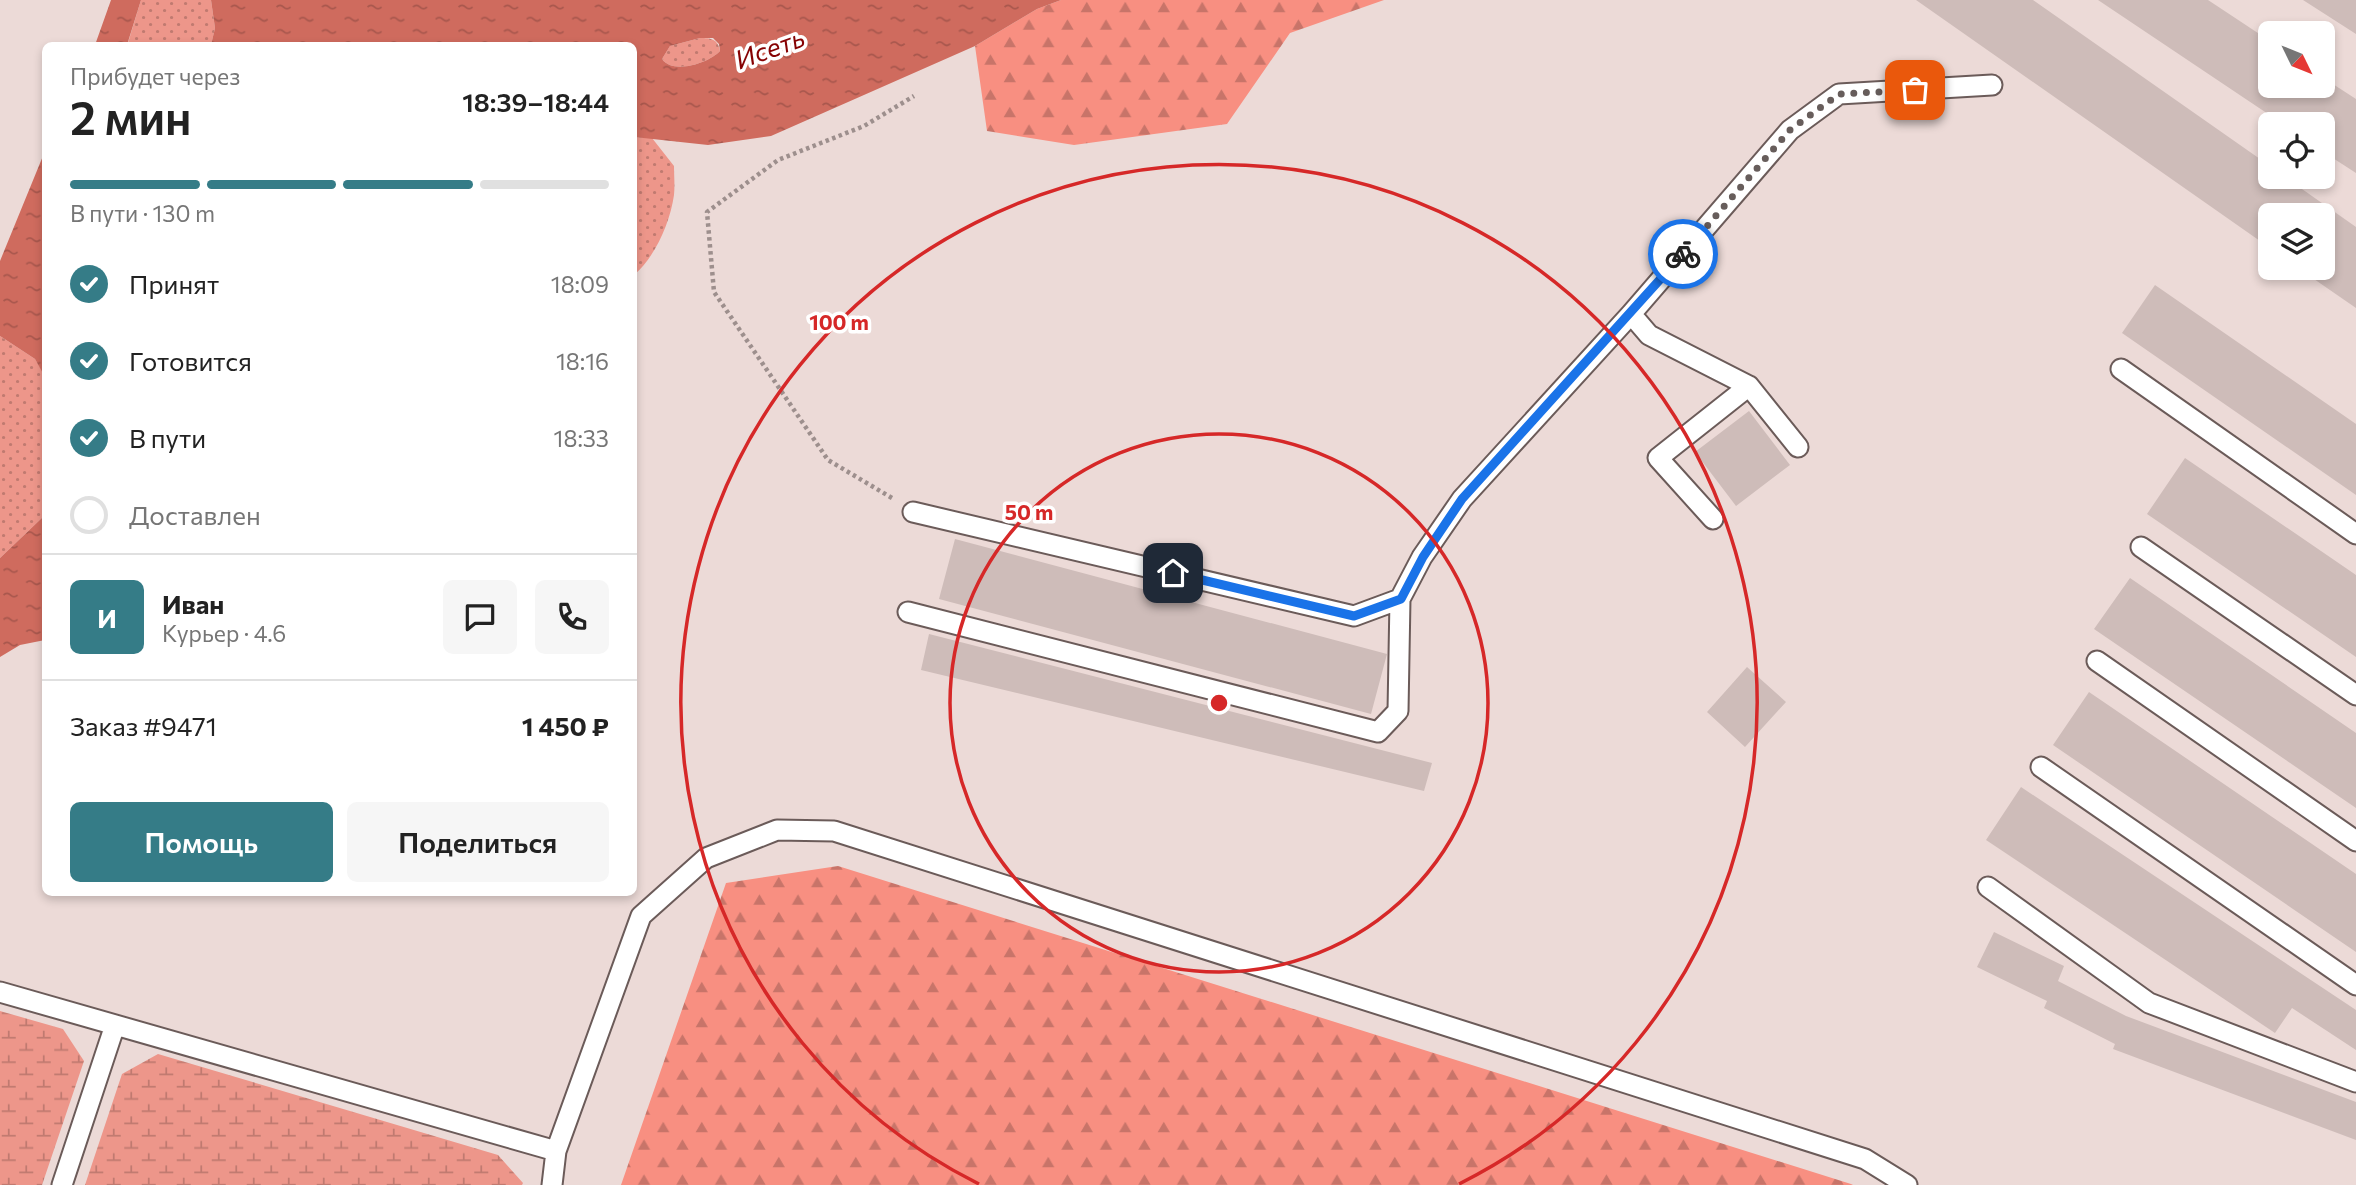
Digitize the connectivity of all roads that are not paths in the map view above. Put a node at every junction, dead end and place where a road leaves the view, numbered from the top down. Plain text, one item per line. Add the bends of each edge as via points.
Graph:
1 (1992, 85) dead end
2 (1631, 314) junction
3 (2121, 369) dead end
4 (1749, 386) junction
5 (1798, 447) dead end
6 (913, 512) road end
7 (1713, 519) dead end
8 (2356, 534) edge
9 (2141, 547) dead end
10 (1401, 599) junction
11 (908, 612) dead end
12 (2097, 661) dead end
13 (2356, 695) edge
14 (2041, 767) dead end
15 (2356, 841) edge
16 (1988, 887) dead end
17 (2356, 985) edge
18 (0, 992) edge
19 (116, 1025) junction
20 (2356, 1082) edge
21 (556, 1152) junction
22 (62, 1185) edge
23 (552, 1185) edge
24 (1907, 1185) edge

1 - 2 lane via 1839,94 1790,130
2 - 4 lane via 1649,335
2 - 10 lane via 1462,499
3 - 8 lane
4 - 5 lane
4 - 7 lane via 1658,458
6 - 10 lane via 1354,616
9 - 13 lane
10 - 11 lane via 1398,711 1378,732
12 - 15 lane
14 - 17 lane
16 - 20 lane via 2149,1003
18 - 19 lane
19 - 21 lane
19 - 22 lane
21 - 23 lane
21 - 24 lane via 641,916 706,858 777,830 834,831 1865,1159

